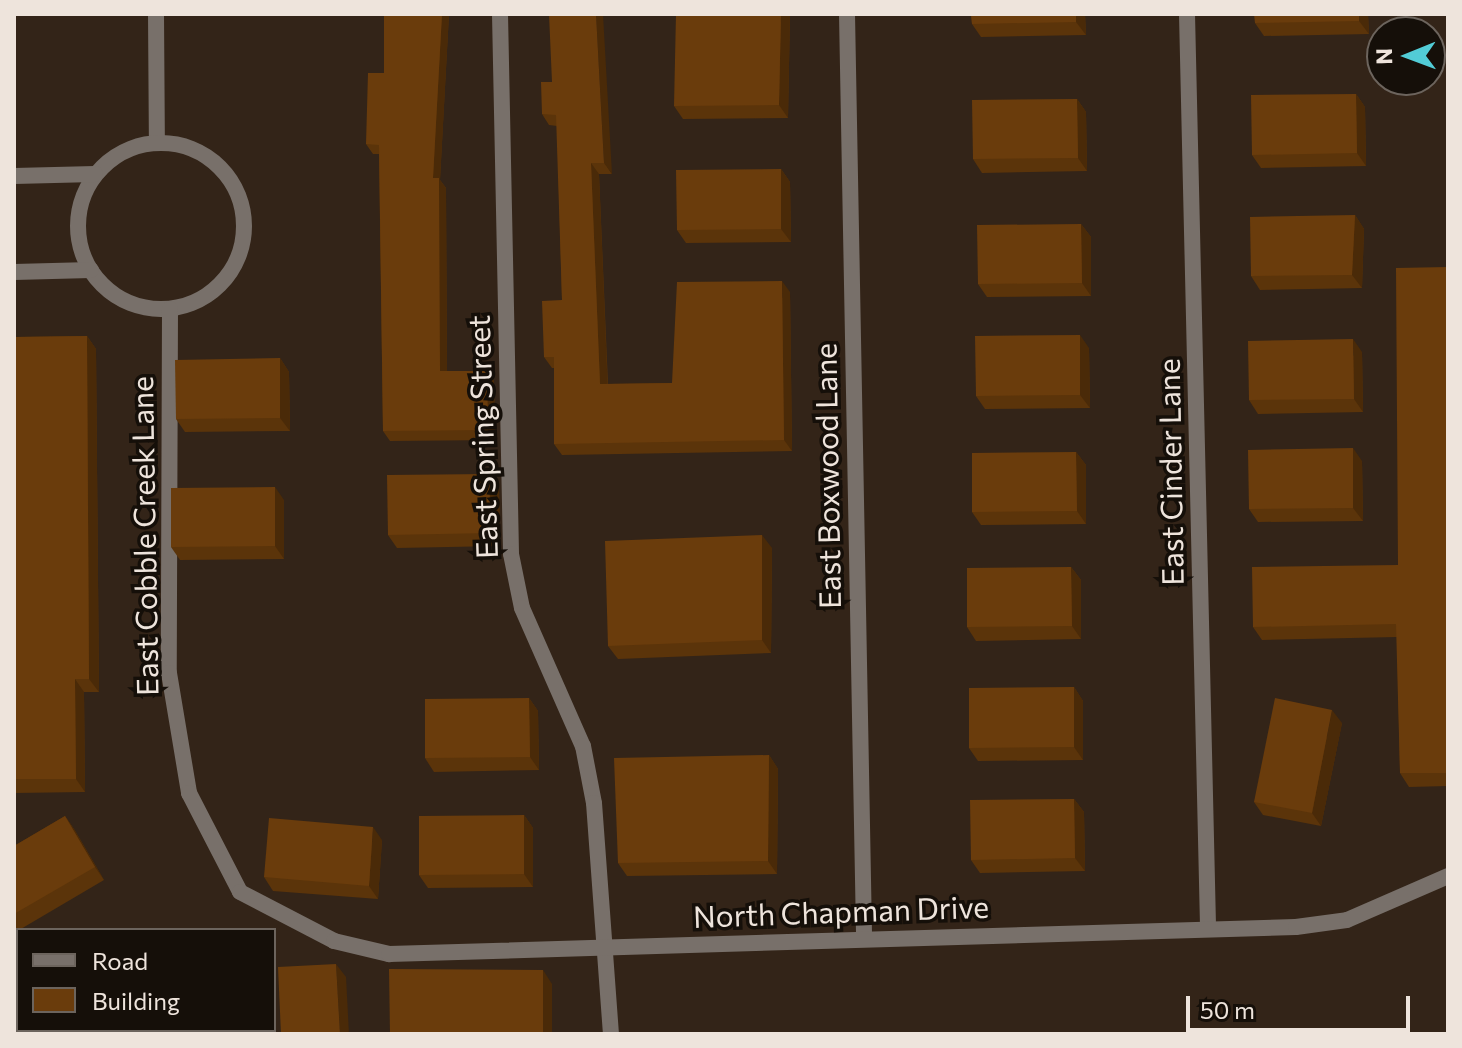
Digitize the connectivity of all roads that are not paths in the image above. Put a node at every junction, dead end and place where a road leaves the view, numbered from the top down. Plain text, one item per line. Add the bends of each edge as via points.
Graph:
1 (156, 14) edge
2 (500, 14) edge
3 (847, 14) edge
4 (1187, 14) edge
5 (157, 142) junction
6 (95, 174) junction
7 (14, 176) edge
8 (91, 270) junction
9 (14, 272) edge
10 (170, 309) junction
11 (1448, 876) edge
12 (240, 892) joint
13 (1208, 928) junction
14 (864, 937) junction
15 (602, 948) junction
16 (611, 1034) edge

1 - 5 street
2 - 15 street, East Spring Street via 511,554 522,608 583,746 594,803
3 - 14 street, East Boxwood Lane
4 - 13 street, East Cinder Lane
5 - 6 street via 134,146
5 - 10 street via 185,146 221,169 242,205 244,233 221,284
6 - 7 street
6 - 8 street via 78,222
8 - 9 street
8 - 10 street via 125,301
10 - 12 street, East Cobble Creek Lane via 169,673 189,793
11 - 13 street, North Chapman Drive via 1347,920
12 - 15 street, North Chapman Drive via 334,941 389,954
13 - 14 street, North Chapman Drive
14 - 15 street, North Chapman Drive
15 - 16 street, East Spring Street

